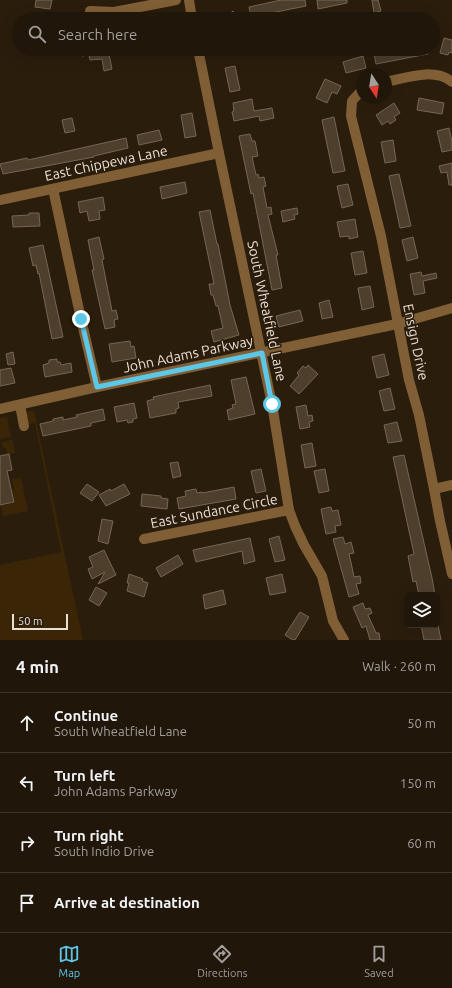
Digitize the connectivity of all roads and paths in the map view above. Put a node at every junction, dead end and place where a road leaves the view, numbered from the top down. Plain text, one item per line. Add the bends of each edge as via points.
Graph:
1 (176, 0) edge
2 (189, 0) edge
3 (90, 11) dead end
4 (191, 12) edge
5 (199, 56) edge
6 (392, 81) edge
7 (452, 82) edge
8 (356, 97) edge
9 (219, 153) junction
10 (52, 189) junction
11 (0, 200) edge
12 (452, 308) edge
13 (397, 324) junction
14 (262, 353) junction
15 (97, 387) junction
16 (20, 405) junction
17 (0, 409) edge
18 (24, 426) dead end
19 (452, 485) edge
20 (434, 489) junction
21 (289, 510) junction
22 (144, 539) dead end
23 (452, 574) edge
24 (344, 640) edge

1 - 3 street via 114,12
2 - 4 street
5 - 9 street, South Wheatfield Lane
6 - 7 street via 437,74
8 - 13 street, Ensign Drive via 352,101 351,116 381,236
9 - 10 street, East Chippewa Lane
9 - 14 street, South Wheatfield Lane
10 - 11 street, East Chippewa Lane
10 - 15 street
12 - 13 street, John Adams Parkway
13 - 14 street, John Adams Parkway
13 - 20 street, Ensign Drive
14 - 15 street, John Adams Parkway
14 - 21 street, South Wheatfield Lane
15 - 16 street, John Adams Parkway
16 - 17 street, John Adams Parkway
16 - 18 street
19 - 20 street
20 - 23 street, Ensign Drive
21 - 22 street, East Sundance Circle
21 - 24 street, South Wheatfield Lane via 301,539 322,576 333,621

